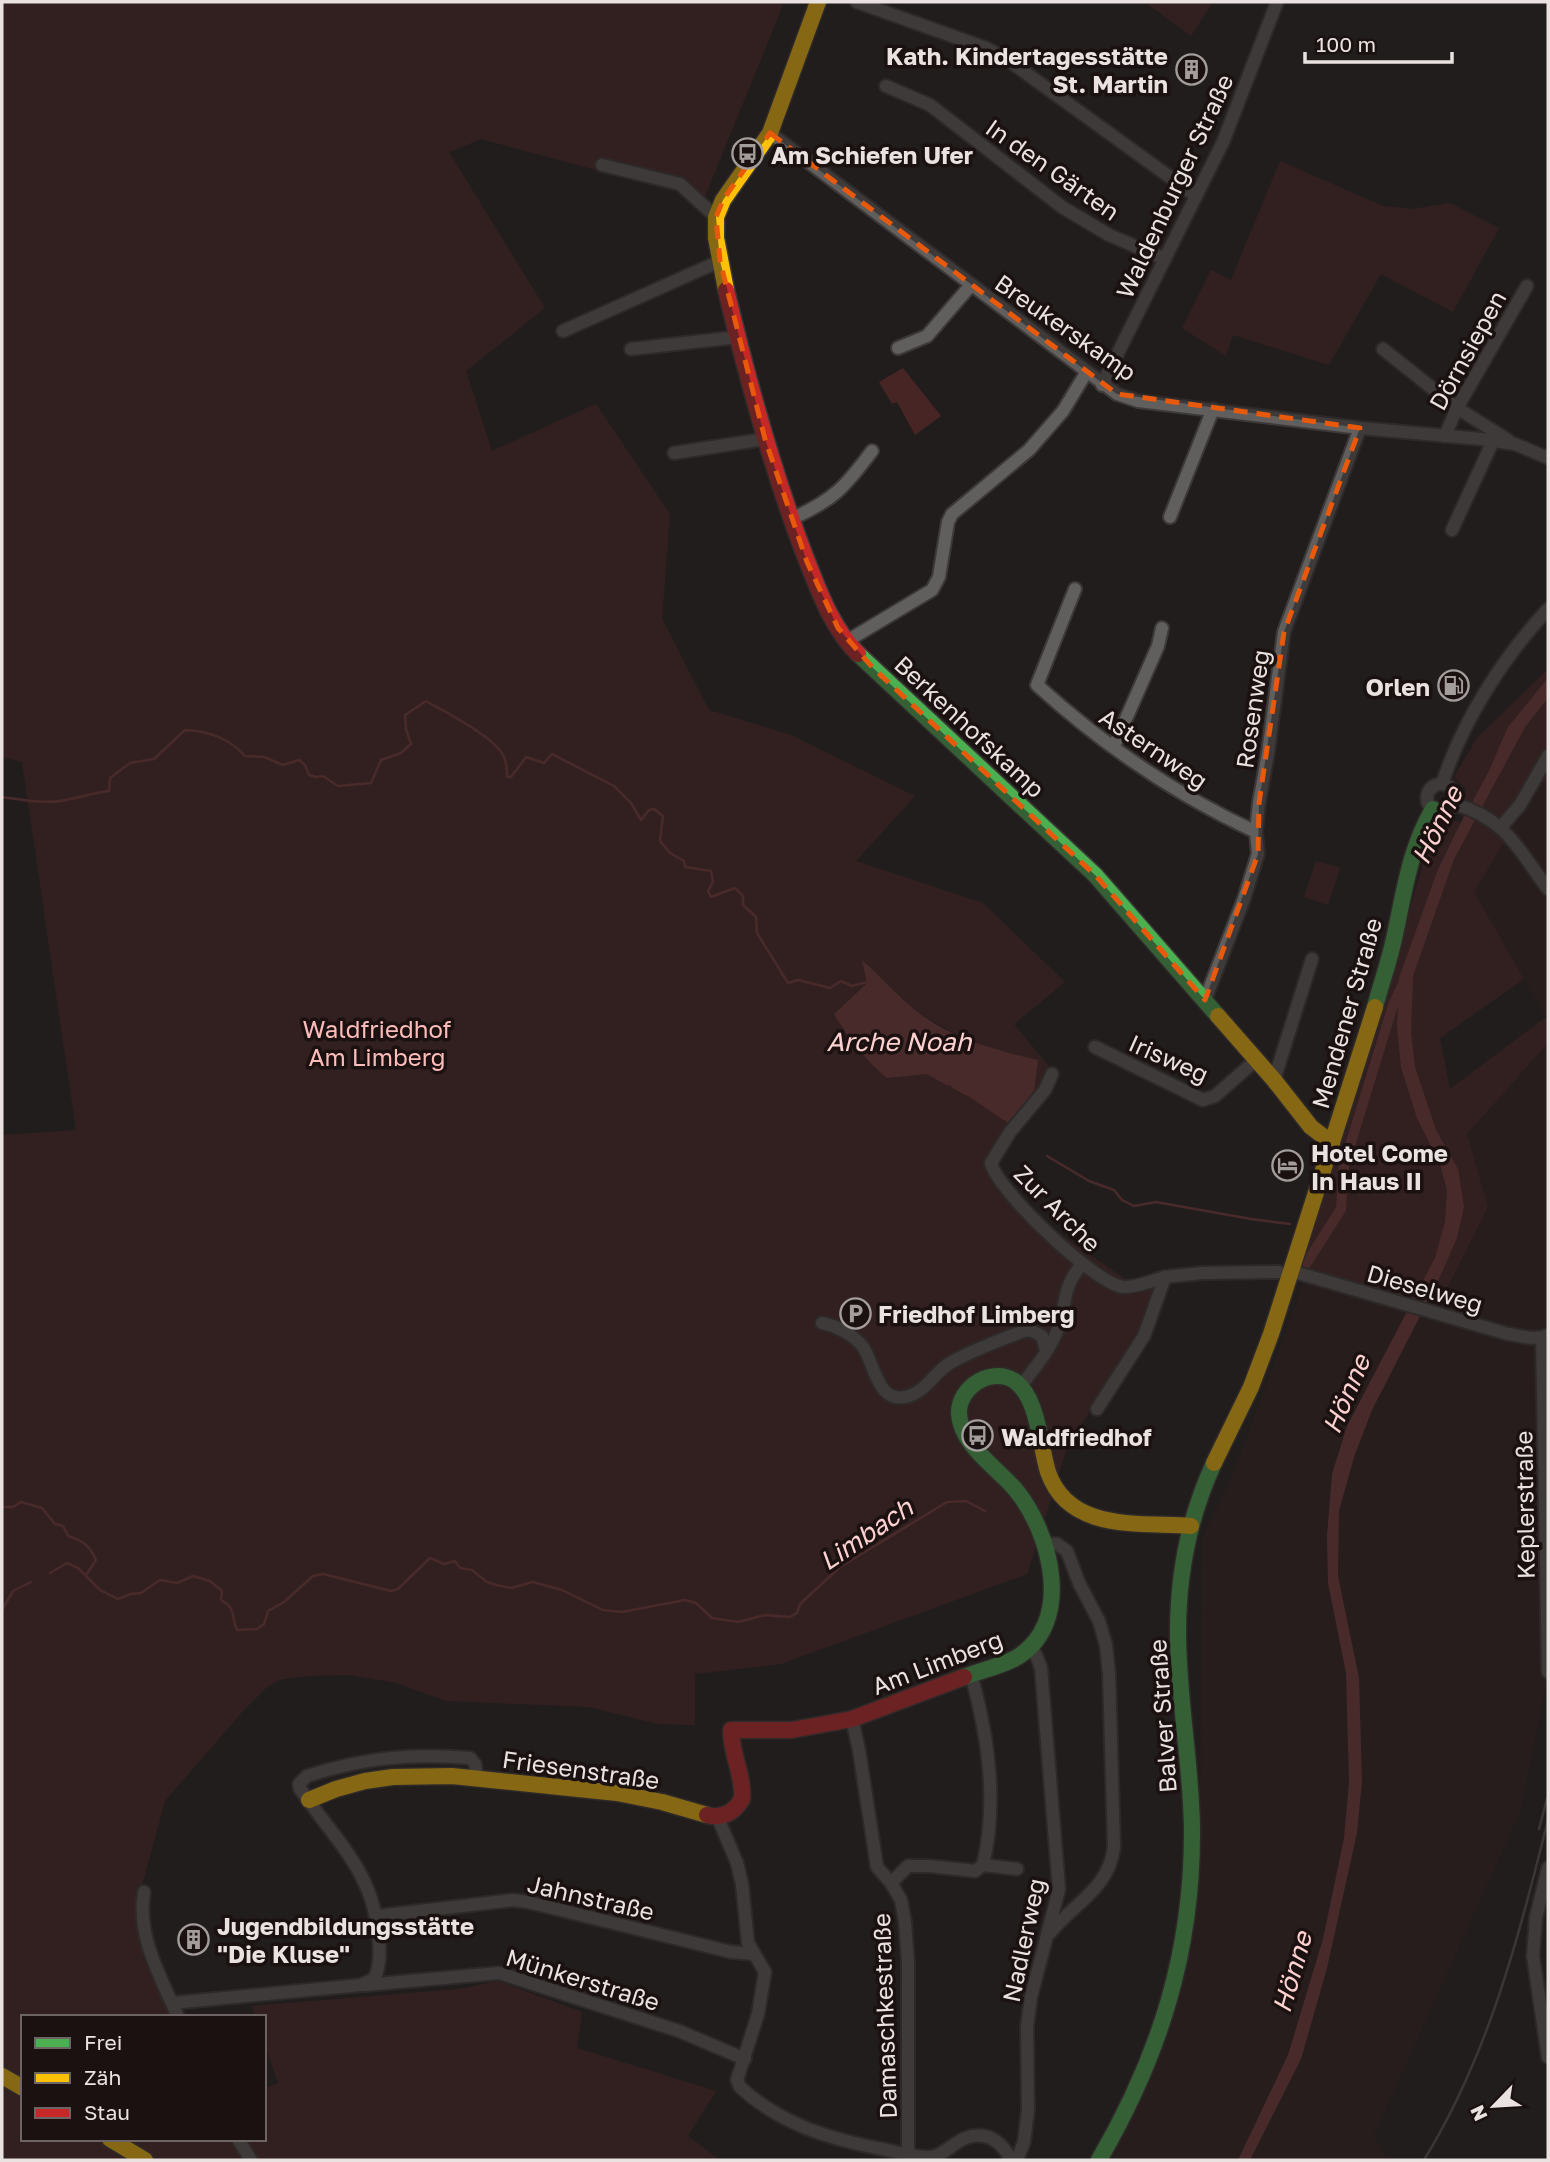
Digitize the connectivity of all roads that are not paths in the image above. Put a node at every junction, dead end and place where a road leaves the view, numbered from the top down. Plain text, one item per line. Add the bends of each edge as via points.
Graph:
1 (818, 2) edge
2 (857, 2) edge
3 (1277, 2) edge
4 (886, 86) dead end
5 (770, 132) junction
6 (602, 165) dead end
7 (1196, 196) junction
8 (716, 217) junction
9 (1165, 259) junction
10 (720, 261) junction
11 (971, 285) junction
12 (1527, 286) dead end
13 (563, 331) dead end
14 (738, 338) junction
15 (898, 348) dead end
16 (631, 349) dead end
17 (1383, 349) dead end
18 (1086, 373) junction
19 (1102, 384) junction
20 (1457, 408) junction
21 (1213, 409) junction
22 (1360, 428) junction
23 (1445, 436) junction
24 (765, 439) junction
25 (1493, 441) junction
26 (1515, 444) junction
27 (872, 451) dead end
28 (674, 453) dead end
29 (1548, 458) edge
30 (1170, 517) dead end
31 (791, 519) junction
32 (1452, 530) dead end
33 (1075, 589) dead end
34 (1548, 609) edge
35 (1162, 628) dead end
36 (848, 641) junction
37 (1114, 746) junction
38 (1548, 757) edge
39 (1442, 784) junction
40 (1457, 805) junction
41 (1433, 809) junction
42 (1501, 827) junction
43 (1256, 832) junction
44 (1548, 889) edge
45 (1312, 959) dead end
46 (1205, 1000) junction
47 (1095, 1046) dead end
48 (1256, 1060) junction
49 (1052, 1074) dead end
50 (1274, 1080) junction
51 (1332, 1143) junction
52 (1082, 1264) junction
53 (1285, 1271) junction
54 (1165, 1277) junction
55 (822, 1323) dead end
56 (1545, 1337) edge
57 (1046, 1351) junction
58 (1020, 1387) junction
59 (1097, 1409) dead end
60 (1191, 1526) junction
61 (1043, 1543) junction
62 (1029, 1647) junction
63 (1548, 1672) edge
64 (971, 1674) junction
65 (852, 1720) junction
66 (304, 1794) joint
67 (718, 1818) junction
68 (982, 1865) junction
69 (1548, 1868) edge
70 (1017, 1869) dead end
71 (891, 1882) junction
72 (144, 1892) dead end
73 (377, 1916) junction
74 (1047, 1936) junction
75 (754, 1954) junction
76 (364, 1985) junction
77 (172, 2003) junction
78 (177, 2015) edge
79 (1548, 2057) edge
80 (745, 2059) junction
81 (2, 2076) edge
82 (21, 2087) edge
83 (113, 2141) edge
84 (239, 2141) edge
85 (908, 2154) junction
86 (145, 2160) edge
87 (251, 2160) edge
88 (1011, 2160) edge
89 (1017, 2160) edge
90 (1098, 2160) edge

1 - 5 street
2 - 7 street via 1008,60
3 - 7 street, Waldenburger Straße via 1223,142
4 - 9 street, In den Gärten via 930,105 1062,207 1109,235
5 - 8 street
5 - 11 street, Breukerskamp
6 - 8 street via 680,184
7 - 9 street, Waldenburger Straße
8 - 10 street, Berkenhofskamp
9 - 19 street, Waldenburger Straße
10 - 13 street
10 - 14 street, Berkenhofskamp
11 - 15 street via 927,336
11 - 18 street, Breukerskamp
12 - 20 street, Dörnsiepen
14 - 16 street
14 - 24 street, Berkenhofskamp
17 - 20 street, Breukerskamp
18 - 19 street, Breukerskamp
18 - 36 street via 1063,411 1029,450 952,514 932,590
19 - 21 street, Breukerskamp via 1138,401
20 - 23 street, Dörnsiepen
20 - 26 street, Breukerskamp
21 - 22 street, Breukerskamp
21 - 30 street
22 - 23 street, Breukerskamp
22 - 43 street, Rosenweg via 1284,632
23 - 25 street, Breukerskamp
24 - 28 street
24 - 31 street, Berkenhofskamp
25 - 26 street, Breukerskamp
25 - 32 street
26 - 29 street, Breukerskamp
27 - 31 street via 839,492
31 - 36 street, Berkenhofskamp via 820,595
33 - 37 street, Asternweg via 1037,685
34 - 39 street, Mendener Straße via 1488,688
35 - 37 street
36 - 46 street, Berkenhofskamp via 1096,874
37 - 43 street, Asternweg via 1172,788
38 - 42 street via 1514,814
39 - 40 street via 1452,789
39 - 41 street, Mendener Straße via 1429,792
40 - 41 street via 1446,811
40 - 42 street via 1483,813
41 - 51 street, Mendener Straße via 1416,843 1390,954
42 - 44 street
43 - 46 street, Rosenweg via 1258,854
45 - 50 street
46 - 48 street, Berkenhofskamp
47 - 48 street, Irisweg via 1203,1100 1215,1096
48 - 50 street, Berkenhofskamp
49 - 52 street, Zur Arche via 991,1167 1009,1193
50 - 51 street, Berkenhofskamp via 1311,1127
51 - 53 street, Mendener Straße
52 - 54 street, Zur Arche via 1122,1287
52 - 57 street via 1069,1280 1059,1324
53 - 54 street, Zur Arche
53 - 56 street, Dieselweg via 1508,1334
53 - 60 street, Balver Straße via 1262,1362 1210,1472
54 - 59 street via 1144,1336
55 - 57 street via 840,1329 863,1347 878,1382 896,1397 916,1393 950,1363 1024,1331 1042,1336
56 - 63 street, Keplerstraße
57 - 58 street
58 - 60 street via 1033,1407 1049,1475 1074,1507 1112,1522
58 - 61 street, Am Limberg via 998,1376 983,1379 962,1397 959,1416 971,1443 1021,1498
60 - 90 street, Balver Straße via 1178,1614 1191,1794 1189,1892 1161,2028 1141,2082
61 - 62 street, Am Limberg via 1053,1598 1047,1621
61 - 74 street via 1067,1551 1106,1645 1114,1847 1111,1867 1101,1884
62 - 64 street, Am Limberg via 1015,1658
62 - 74 street, Nadlerweg via 1041,1668 1059,1873
64 - 65 street, Am Limberg
64 - 68 street via 986,1743 991,1801
65 - 67 street, Am Limberg via 792,1730 731,1730 744,1795 737,1809
65 - 71 street, Damaschkestraße via 877,1867
66 - 67 street, Friesenstraße via 371,1779 477,1777 625,1794
66 - 73 street via 362,1873
67 - 75 street via 737,1863 748,1943
68 - 70 street
68 - 71 street via 975,1871 908,1866
69 - 79 street via 1536,1917 1533,1956
71 - 85 street, Damaschkestraße via 901,1899 907,1945
72 - 77 street via 141,1909 146,1939
73 - 75 street, Jahnstraße via 501,1900 528,1902
73 - 76 street via 378,1969 374,1979
74 - 89 street, Nadlerweg via 1031,1997 1028,2110
75 - 80 street via 763,1966 765,1980
76 - 77 street, Münkerstraße
76 - 80 street, Münkerstraße via 499,1973 679,2031
77 - 78 street
80 - 85 street via 738,2083 757,2100 811,2132
81 - 82 street
83 - 86 street
84 - 87 street
85 - 88 street via 936,2155 958,2141 984,2136 998,2143

